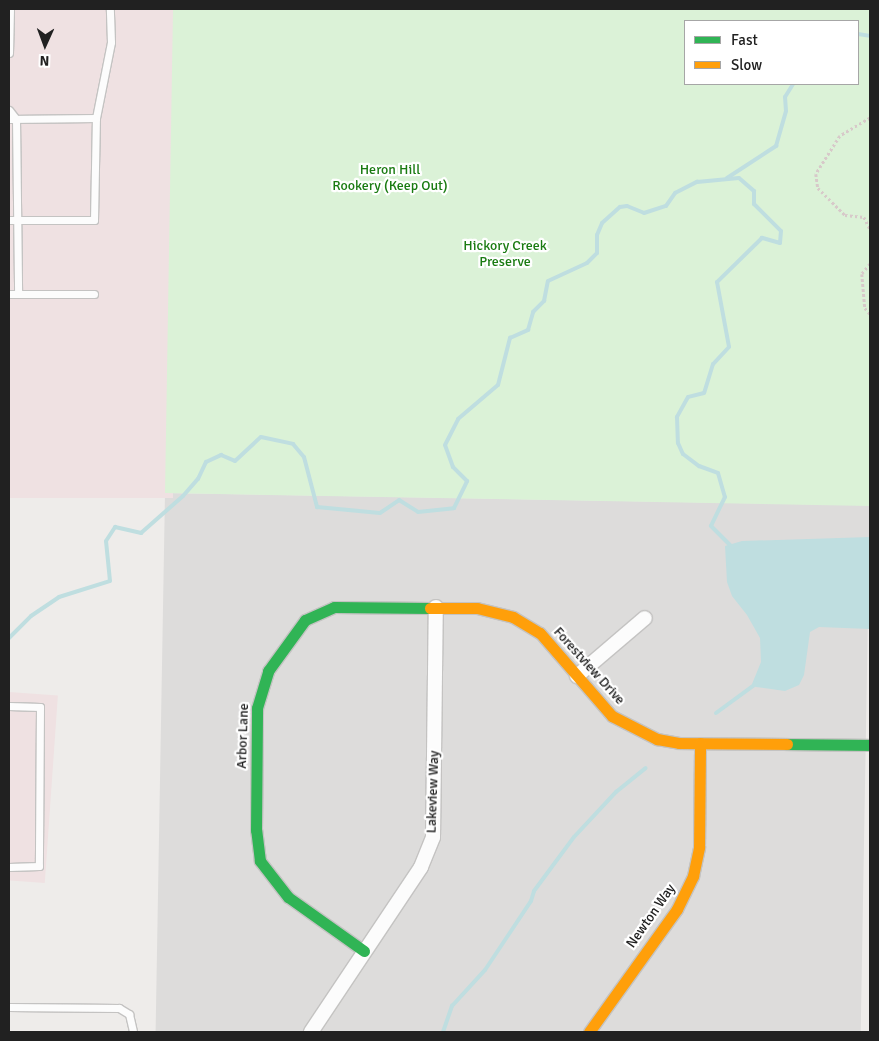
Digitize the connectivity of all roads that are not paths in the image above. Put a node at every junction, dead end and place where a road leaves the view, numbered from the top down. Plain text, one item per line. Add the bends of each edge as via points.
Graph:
1 (10, 9) edge
2 (110, 9) edge
3 (9, 54) edge
4 (9, 110) edge
5 (96, 118) junction
6 (12, 119) edge
7 (9, 220) edge
8 (18, 220) junction
9 (9, 294) edge
10 (18, 294) junction
11 (94, 294) dead end
12 (436, 607) junction
13 (645, 618) dead end
14 (577, 676) junction
15 (9, 706) edge
16 (700, 742) junction
17 (870, 744) edge
18 (9, 867) edge
19 (364, 951) junction
20 (9, 1007) edge
21 (132, 1032) edge
22 (311, 1032) edge
23 (589, 1032) edge

1 - 3 lane
2 - 5 lane via 111,42
4 - 6 lane
5 - 6 lane
5 - 8 lane via 94,220
6 - 8 lane
7 - 8 lane
8 - 10 lane
9 - 10 lane
10 - 11 lane
12 - 14 street, Forestview Drive via 488,610 526,623 552,645
12 - 19 street, Lakeview Way via 433,837 421,868
12 - 19 street, Arbor Lane via 334,607 305,620 268,671 259,696 256,830 260,861 288,897
13 - 14 street
14 - 16 street, Forestview Drive via 612,716 635,730 665,741
15 - 18 lane via 40,707 39,866
16 - 17 street, Forestview Drive
16 - 23 street, Newton Way via 699,847 693,876 677,909
19 - 22 street, Lakeview Way
20 - 21 lane via 119,1008 129,1014

